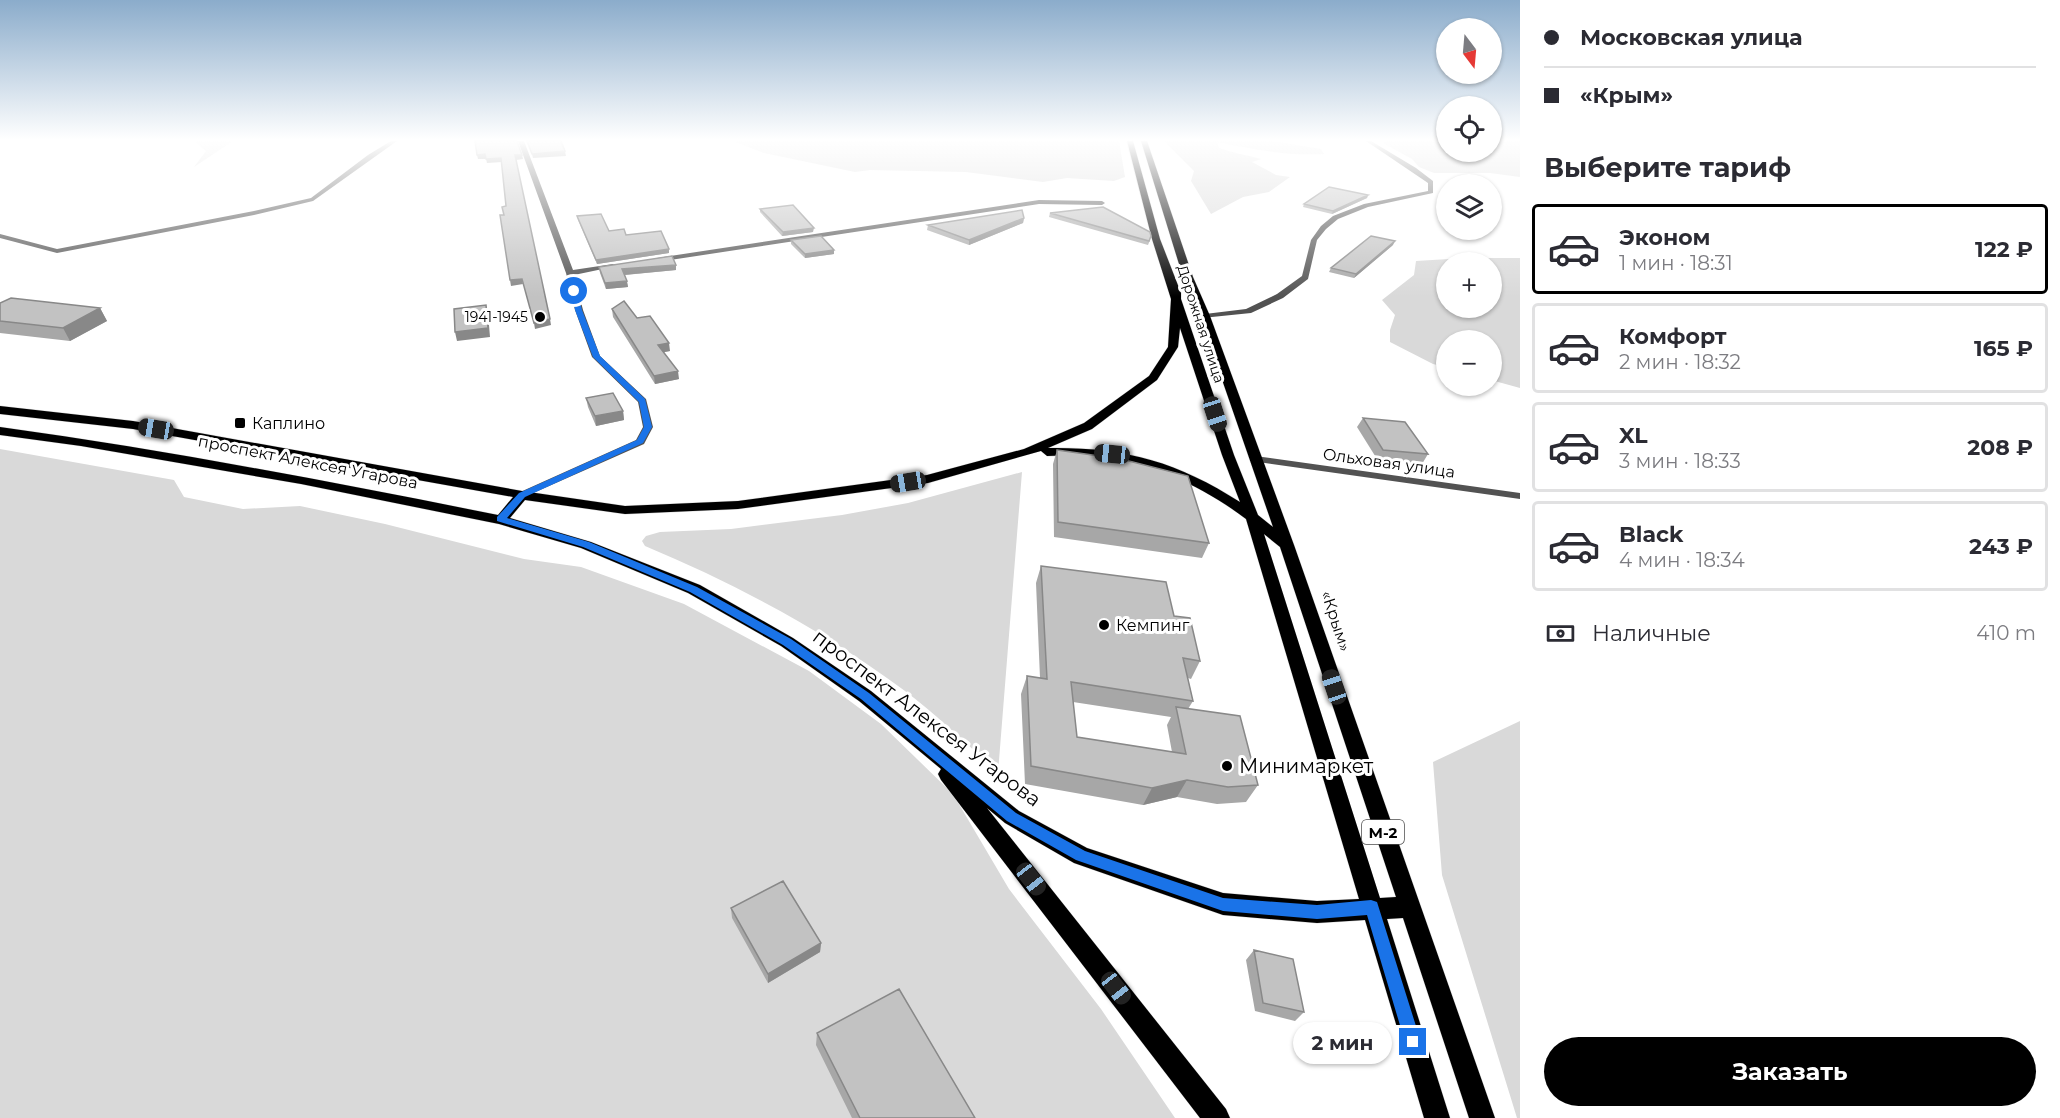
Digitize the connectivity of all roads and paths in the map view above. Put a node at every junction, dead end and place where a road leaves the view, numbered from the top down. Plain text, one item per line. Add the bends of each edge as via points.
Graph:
1 (321, 193) edge
2 (540, 193) edge
3 (1144, 193) edge
4 (1161, 193) edge
5 (1425, 193) edge
6 (1102, 202) dead end
7 (0, 236) edge
8 (653, 260) edge
9 (617, 266) edge
10 (570, 273) junction
11 (1188, 277) joint
12 (1176, 293) junction
13 (1205, 316) junction
14 (0, 410) edge
15 (0, 432) edge
16 (1029, 452) junction
17 (1255, 459) junction
18 (522, 495) junction
19 (1520, 496) edge
20 (1251, 514) junction
21 (501, 519) junction
22 (1287, 545) junction
23 (931, 753) junction
24 (1371, 907) junction
25 (1409, 907) junction
26 (1217, 1118) edge
27 (1437, 1118) edge
28 (1482, 1118) edge

1 - 7 street via 313,199 57,251
2 - 10 street
3 - 12 main road, Дорожная улица / М-2
4 - 11 main road, Дорожная улица / М-2
5 - 13 street via 1368,204 1330,219 1313,241 1305,277 1280,296 1248,311
6 - 8 street via 1039,202
9 - 10 street
10 - 18 street via 596,357 643,401 648,427 640,442
11 - 13 main road, «Крым» / М-2
12 - 16 main road via 1173,347 1153,378 1088,426
12 - 20 main road, Дорожная улица / М-2
13 - 17 main road, «Крым» / М-2
14 - 18 main road, проспект Алексея Угарова via 133,425
15 - 21 main road, проспект Алексея Угарова via 289,478
16 - 18 main road, проспект Алексея Угарова via 928,479 738,505 625,510
16 - 20 main road via 1112,454 1157,466
17 - 19 street, Ольховая улица
17 - 22 main road, «Крым» / М-2
18 - 21 main road
20 - 22 main road
20 - 24 main road, М-2
21 - 23 main road, проспект Алексея Угарова via 586,544 694,589 787,642 865,696
22 - 25 main road, «Крым» / М-2
23 - 24 main road, проспект Алексея Угарова via 1012,817 1041,834 1081,856 1172,888 1223,904 1317,912
23 - 26 main road
24 - 25 main road, проспект Алексея Угарова
24 - 27 main road, М-2
25 - 28 main road, «Крым» / М-2

